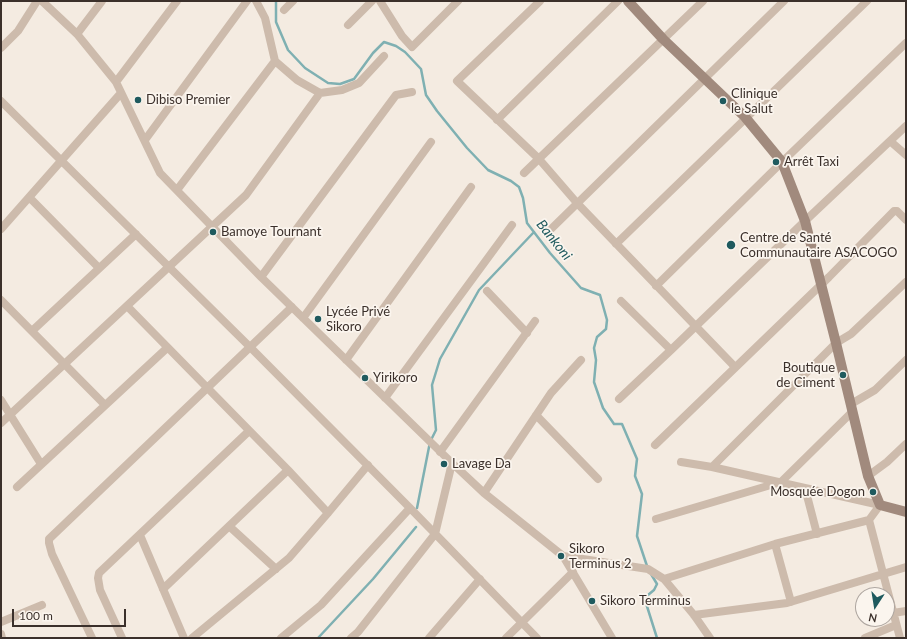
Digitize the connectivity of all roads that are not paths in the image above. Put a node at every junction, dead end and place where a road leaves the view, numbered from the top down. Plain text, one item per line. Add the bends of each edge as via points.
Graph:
1 (36, 1) edge
2 (102, 1) edge
3 (177, 1) edge
4 (248, 1) edge
5 (256, 1) edge
6 (293, 1) edge
7 (372, 1) edge
8 (380, 1) edge
9 (458, 1) edge
10 (540, 1) edge
11 (618, 1) edge
12 (628, 1) edge
13 (703, 1) edge
14 (784, 1) edge
15 (867, 1) edge
16 (47, 3) edge
17 (284, 10) dead end
18 (348, 25) dead end
19 (78, 34) junction
20 (663, 39) junction
21 (906, 43) edge
22 (1, 48) edge
23 (384, 56) dead end
24 (275, 61) junction
25 (704, 79) junction
26 (116, 82) junction
27 (412, 92) dead end
28 (121, 93) junction
29 (320, 93) junction
30 (1, 101) edge
31 (745, 117) junction
32 (497, 120) junction
33 (906, 126) edge
34 (145, 140) junction
35 (890, 141) junction
36 (430, 142) dead end
37 (906, 155) edge
38 (538, 159) junction
39 (61, 161) junction
40 (782, 162) junction
41 (524, 173) dead end
42 (471, 187) dead end
43 (177, 190) junction
44 (29, 197) junction
45 (577, 203) junction
46 (805, 220) junction
47 (906, 220) edge
48 (512, 225) dead end
49 (212, 227) junction
50 (1, 229) edge
51 (548, 232) dead end
52 (136, 234) junction
53 (616, 244) junction
54 (169, 267) junction
55 (99, 268) junction
56 (261, 277) junction
57 (906, 282) edge
58 (821, 283) junction
59 (656, 286) junction
60 (487, 291) dead end
61 (1, 300) edge
62 (621, 301) dead end
63 (126, 306) junction
64 (292, 307) junction
65 (304, 318) junction
66 (535, 321) dead end
67 (695, 326) junction
68 (32, 331) junction
69 (527, 333) junction
70 (836, 343) junction
71 (250, 347) junction
72 (167, 348) junction
73 (671, 350) junction
74 (346, 360) junction
75 (581, 360) dead end
76 (906, 360) edge
77 (64, 364) junction
78 (735, 367) junction
79 (207, 389) junction
80 (386, 398) junction
81 (619, 399) dead end
82 (1, 400) edge
83 (105, 405) junction
84 (852, 408) junction
85 (10, 414) junction
86 (536, 415) junction
87 (1, 423) edge
88 (249, 431) junction
89 (906, 444) edge
90 (654, 445) dead end
91 (440, 452) junction
92 (682, 462) dead end
93 (452, 463) junction
94 (41, 464) junction
95 (368, 465) junction
96 (712, 467) junction
97 (288, 470) junction
98 (868, 476) junction
99 (598, 479) dead end
100 (781, 482) junction
101 (17, 487) dead end
102 (805, 488) junction
103 (484, 493) junction
104 (880, 505) junction
105 (410, 508) junction
106 (906, 512) edge
107 (328, 513) junction
108 (656, 519) dead end
109 (869, 520) junction
110 (229, 526) junction
111 (435, 534) junction
112 (816, 534) junction
113 (140, 535) junction
114 (775, 544) junction
115 (563, 556) junction
116 (906, 568) edge
117 (276, 569) junction
118 (573, 572) junction
119 (883, 574) junction
120 (480, 579) junction
121 (664, 579) junction
122 (886, 587) edge
123 (163, 589) junction
124 (791, 602) junction
125 (42, 605) dead end
126 (906, 611) edge
127 (895, 613) edge
128 (694, 615) junction
129 (895, 621) edge
130 (1, 622) edge
131 (522, 622) junction
132 (896, 625) junction
133 (1, 634) edge
134 (2, 638) edge
135 (92, 638) edge
136 (122, 638) edge
137 (184, 638) edge
138 (192, 638) edge
139 (281, 638) edge
140 (351, 638) edge
141 (429, 638) edge
142 (506, 638) edge
143 (537, 638) edge
144 (612, 638) edge
145 (710, 638) edge
146 (865, 638) edge
147 (900, 638) edge

1 - 22 street via 18,31
2 - 19 street
3 - 26 street
4 - 34 street
5 - 24 street via 264,18
6 - 17 street
7 - 18 street
8 - 9 street via 412,47
10 - 32 street via 457,81
11 - 32 street
12 - 20 street
13 - 20 street
14 - 25 street
15 - 31 street
16 - 19 street
19 - 26 street
20 - 25 street
20 - 38 street
21 - 40 street
23 - 29 street via 359,83 342,90
24 - 29 street via 297,80
24 - 43 street
25 - 31 street
25 - 45 street
26 - 28 street
27 - 56 street via 396,95
28 - 34 street
28 - 39 street
29 - 49 street via 246,195
30 - 39 street
31 - 40 street
31 - 53 street
32 - 38 street
33 - 35 street
34 - 43 street via 160,173
35 - 37 street
35 - 46 street
36 - 65 street
38 - 41 street
38 - 45 street
39 - 44 street
39 - 52 street
40 - 46 street
40 - 59 street
42 - 74 street
43 - 49 street
44 - 50 street
44 - 55 street
45 - 51 street
45 - 53 street
46 - 58 street
46 - 67 street
47 - 58 street via 897,210 894,211
48 - 80 street
49 - 54 street
49 - 56 street
52 - 54 street
52 - 55 street
53 - 59 street
54 - 63 street
54 - 71 street
55 - 68 street
56 - 64 street
57 - 70 street via 851,334
58 - 70 street
58 - 78 street
59 - 67 street
60 - 69 street
61 - 68 street
62 - 73 street
63 - 72 street
63 - 77 street
64 - 65 street
64 - 71 street
65 - 74 street
66 - 69 street
67 - 73 street
67 - 78 street
68 - 77 street
69 - 91 street
70 - 84 street
70 - 96 street
71 - 79 street
71 - 95 street
72 - 79 street
72 - 83 street
73 - 81 street
74 - 80 street
75 - 86 street via 551,393
76 - 84 street
77 - 83 street
77 - 85 street
78 - 90 street
79 - 88 street
79 - 135 street via 49,539 52,554
80 - 91 street
82 - 85 street
83 - 94 street
84 - 98 street
84 - 100 street
85 - 87 street
85 - 94 street
86 - 99 street
86 - 103 street
88 - 97 street
88 - 113 street
89 - 98 street
91 - 93 street
92 - 96 street
93 - 103 street
93 - 111 street
94 - 101 street
95 - 105 street
95 - 107 street
96 - 100 street
97 - 107 street
97 - 110 street
98 - 104 street
100 - 102 street
100 - 108 street
102 - 104 street
102 - 112 street
103 - 115 street
104 - 106 street
104 - 109 street
105 - 111 street
105 - 139 street via 321,605
107 - 117 street via 289,558
109 - 112 street
109 - 119 street
110 - 117 street
110 - 123 street
111 - 120 street
111 - 140 street
112 - 114 street
113 - 123 street
113 - 136 street via 99,573 100,590
114 - 121 street
114 - 124 street
115 - 118 street
115 - 121 street via 648,570
116 - 119 street
117 - 138 street
118 - 131 street
118 - 144 street
119 - 122 street
119 - 124 street
120 - 131 street
120 - 141 street
121 - 128 street
123 - 137 street
124 - 128 street
125 - 130 street
126 - 127 street
128 - 145 street
129 - 132 street
131 - 142 street
131 - 143 street
132 - 146 street
132 - 147 street
133 - 134 street

